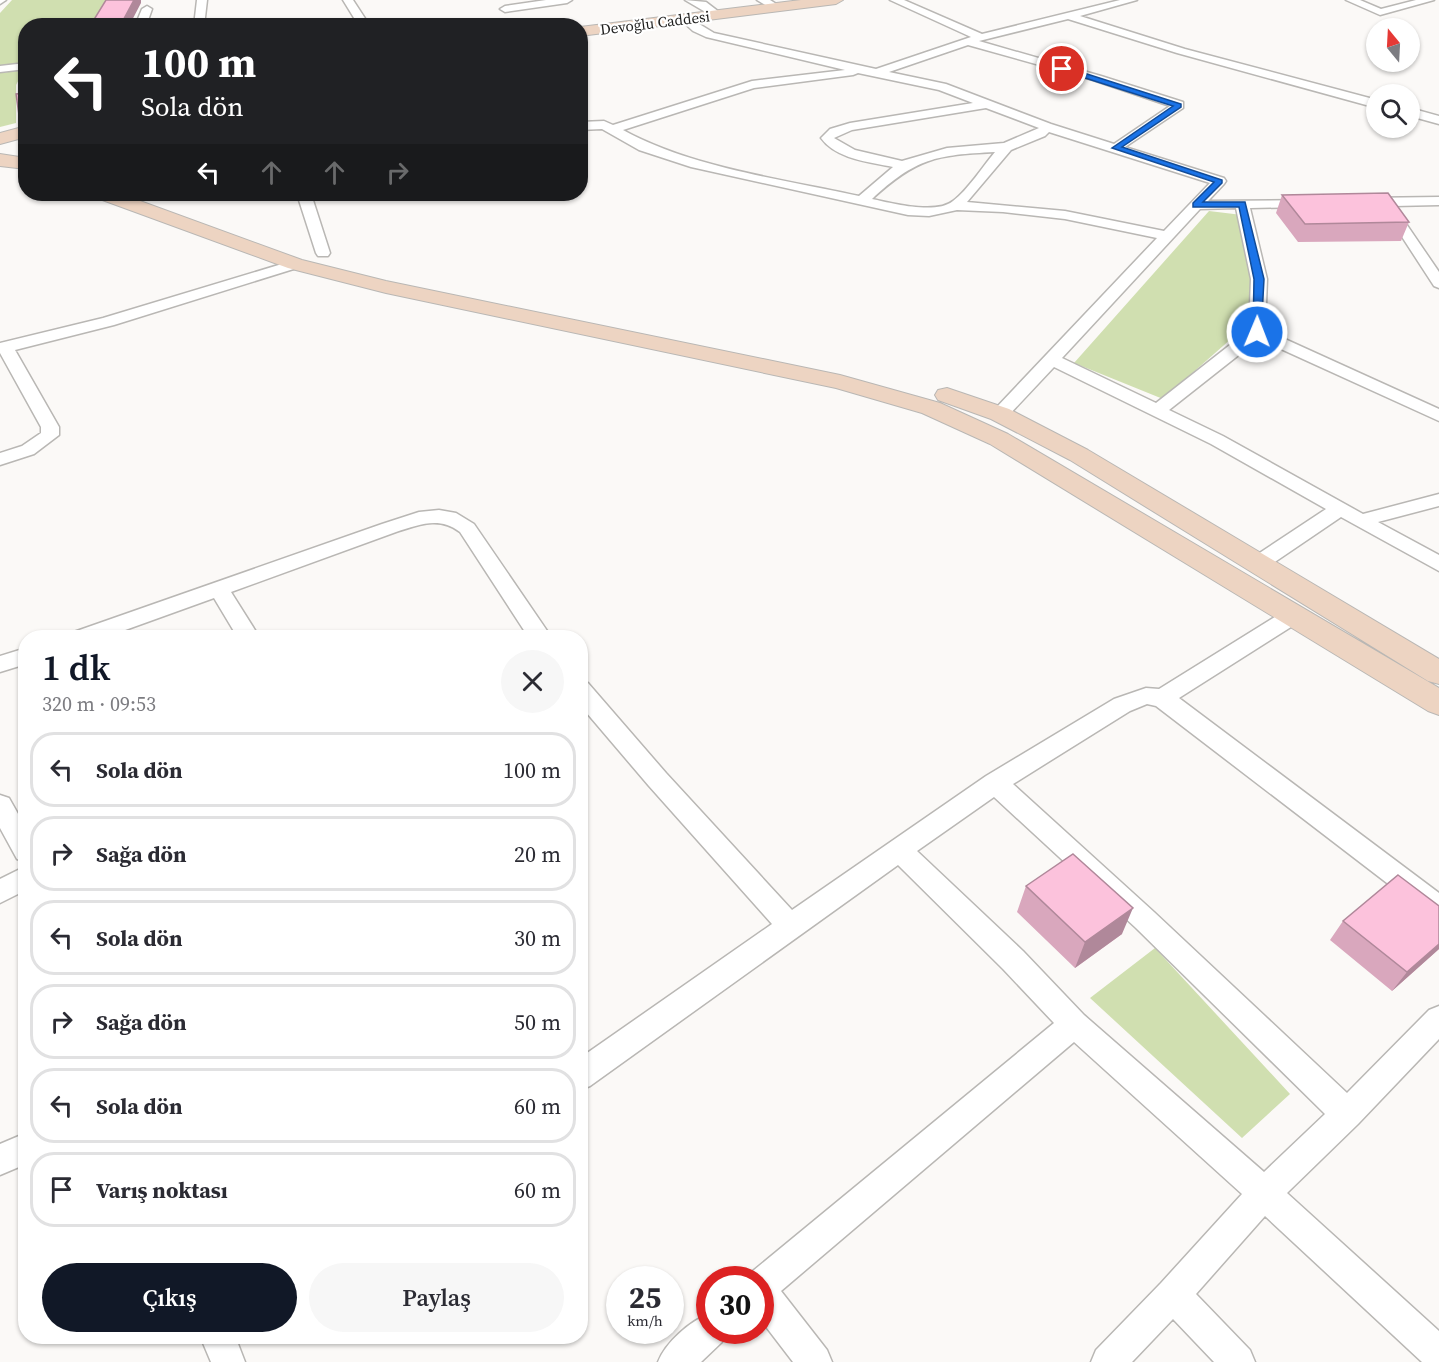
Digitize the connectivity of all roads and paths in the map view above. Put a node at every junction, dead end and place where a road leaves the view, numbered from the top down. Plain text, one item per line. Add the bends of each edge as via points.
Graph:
1 (202, 0) edge
2 (348, 0) edge
3 (493, 0) edge
4 (567, 0) edge
5 (690, 0) edge
6 (762, 0) edge
7 (836, 0) edge
8 (895, 0) edge
9 (1132, 0) edge
10 (1350, 0) edge
11 (1429, 0) edge
12 (776, 7) junction
13 (147, 9) dead end
14 (505, 9) junction
15 (718, 15) junction
16 (1066, 15) junction
17 (143, 18) edge
18 (200, 18) edge
19 (360, 18) edge
20 (514, 18) edge
21 (686, 19) junction
22 (588, 31) edge
23 (981, 37) junction
24 (966, 41) junction
25 (18, 67) edge
26 (0, 69) edge
27 (874, 71) junction
28 (1366, 101) edge
29 (987, 104) junction
30 (1420, 115) edge
31 (1439, 120) edge
32 (588, 126) edge
33 (1047, 127) junction
34 (613, 129) junction
35 (18, 132) edge
36 (0, 137) edge
37 (1006, 147) junction
38 (1116, 148) junction
39 (0, 160) edge
40 (18, 163) edge
41 (905, 166) junction
42 (0, 174) edge
43 (18, 176) edge
44 (1246, 197) junction
45 (123, 201) edge
46 (174, 201) edge
47 (306, 201) edge
48 (861, 201) junction
49 (1439, 201) edge
50 (1353, 202) edge
51 (1384, 202) junction
52 (1320, 203) edge
53 (1196, 205) junction
54 (957, 206) junction
55 (1167, 236) junction
56 (323, 253) junction
57 (295, 264) junction
58 (1439, 281) edge
59 (1257, 332) junction
60 (3, 347) edge
61 (1051, 359) junction
62 (1157, 411) junction
63 (1000, 414) junction
64 (1439, 416) edge
65 (0, 459) edge
66 (1439, 500) edge
67 (1341, 508) junction
68 (1362, 520) junction
69 (1259, 563) junction
70 (1439, 564) edge
71 (219, 589) junction
72 (1294, 615) junction
73 (102, 630) edge
74 (244, 630) edge
75 (536, 630) edge
76 (18, 658) edge
77 (0, 664) edge
78 (1439, 673) edge
79 (1162, 698) junction
80 (588, 699) edge
81 (1439, 703) edge
82 (995, 783) junction
83 (0, 805) edge
84 (18, 838) edge
85 (899, 850) junction
86 (18, 881) edge
87 (0, 891) edge
88 (1439, 908) edge
89 (790, 926) junction
90 (1439, 1019) edge
91 (1074, 1024) junction
92 (588, 1070) edge
93 (1347, 1114) junction
94 (18, 1152) edge
95 (0, 1160) edge
96 (1264, 1193) junction
97 (774, 1277) edge
98 (1173, 1295) junction
99 (774, 1308) edge
100 (696, 1343) edge
101 (220, 1344) edge
102 (1439, 1354) edge
103 (228, 1362) edge
104 (675, 1362) edge
105 (815, 1362) edge
106 (1108, 1362) edge
107 (1238, 1362) edge

1 - 18 street
2 - 19 street
3 - 14 street
4 - 14 street
5 - 15 street
6 - 12 street
7 - 12 street, Devoğlu Caddesi
8 - 23 street
9 - 16 street
10 - 11 street via 1380,12
12 - 15 street, Devoğlu Caddesi
13 - 17 street
14 - 20 street
15 - 21 street, Devoğlu Caddesi
16 - 23 street
16 - 28 street
21 - 22 street, Devoğlu Caddesi
21 - 27 street via 697,28 732,41
23 - 24 street
24 - 27 street
24 - 38 street via 1179,105
25 - 26 street
27 - 29 street via 942,87
27 - 34 street via 752,86
29 - 33 street
29 - 41 street via 850,127 827,138 830,144 857,154
30 - 31 street
32 - 34 street
33 - 37 street
33 - 38 street
34 - 48 street via 644,147 696,164
35 - 36 street
37 - 41 street via 933,155
37 - 54 street
38 - 53 street via 1224,183
39 - 40 street
41 - 48 street
42 - 43 street
44 - 52 street
44 - 53 street
44 - 59 street via 1259,279
45 - 57 street
46 - 56 street
47 - 56 street
48 - 54 street via 908,212
49 - 51 street
50 - 51 street
51 - 58 street
53 - 55 street
54 - 55 street via 1065,215
55 - 61 street
56 - 63 street via 377,270 853,368
57 - 60 street via 108,322
57 - 72 street via 386,287 840,382 931,408 999,439
59 - 62 street
59 - 64 street
60 - 65 street via 50,427 50,435 28,450
61 - 62 street
61 - 63 street
62 - 67 street
63 - 69 street via 1079,454
66 - 68 street
67 - 68 street
67 - 69 street
68 - 70 street
69 - 78 street
71 - 73 street
71 - 74 street
71 - 75 street via 389,528 447,515 467,528
72 - 79 street
72 - 81 street
76 - 77 street
79 - 82 street via 1146,696 1122,705
79 - 88 street
80 - 89 street
82 - 85 street
82 - 93 street
83 - 84 street
85 - 89 street
85 - 91 street
86 - 87 street
89 - 92 street
90 - 93 street
91 - 96 street
91 - 97 street
93 - 96 street
94 - 95 street
96 - 98 street
96 - 102 street
98 - 106 street
98 - 107 street
99 - 105 street
100 - 104 street
101 - 103 street

